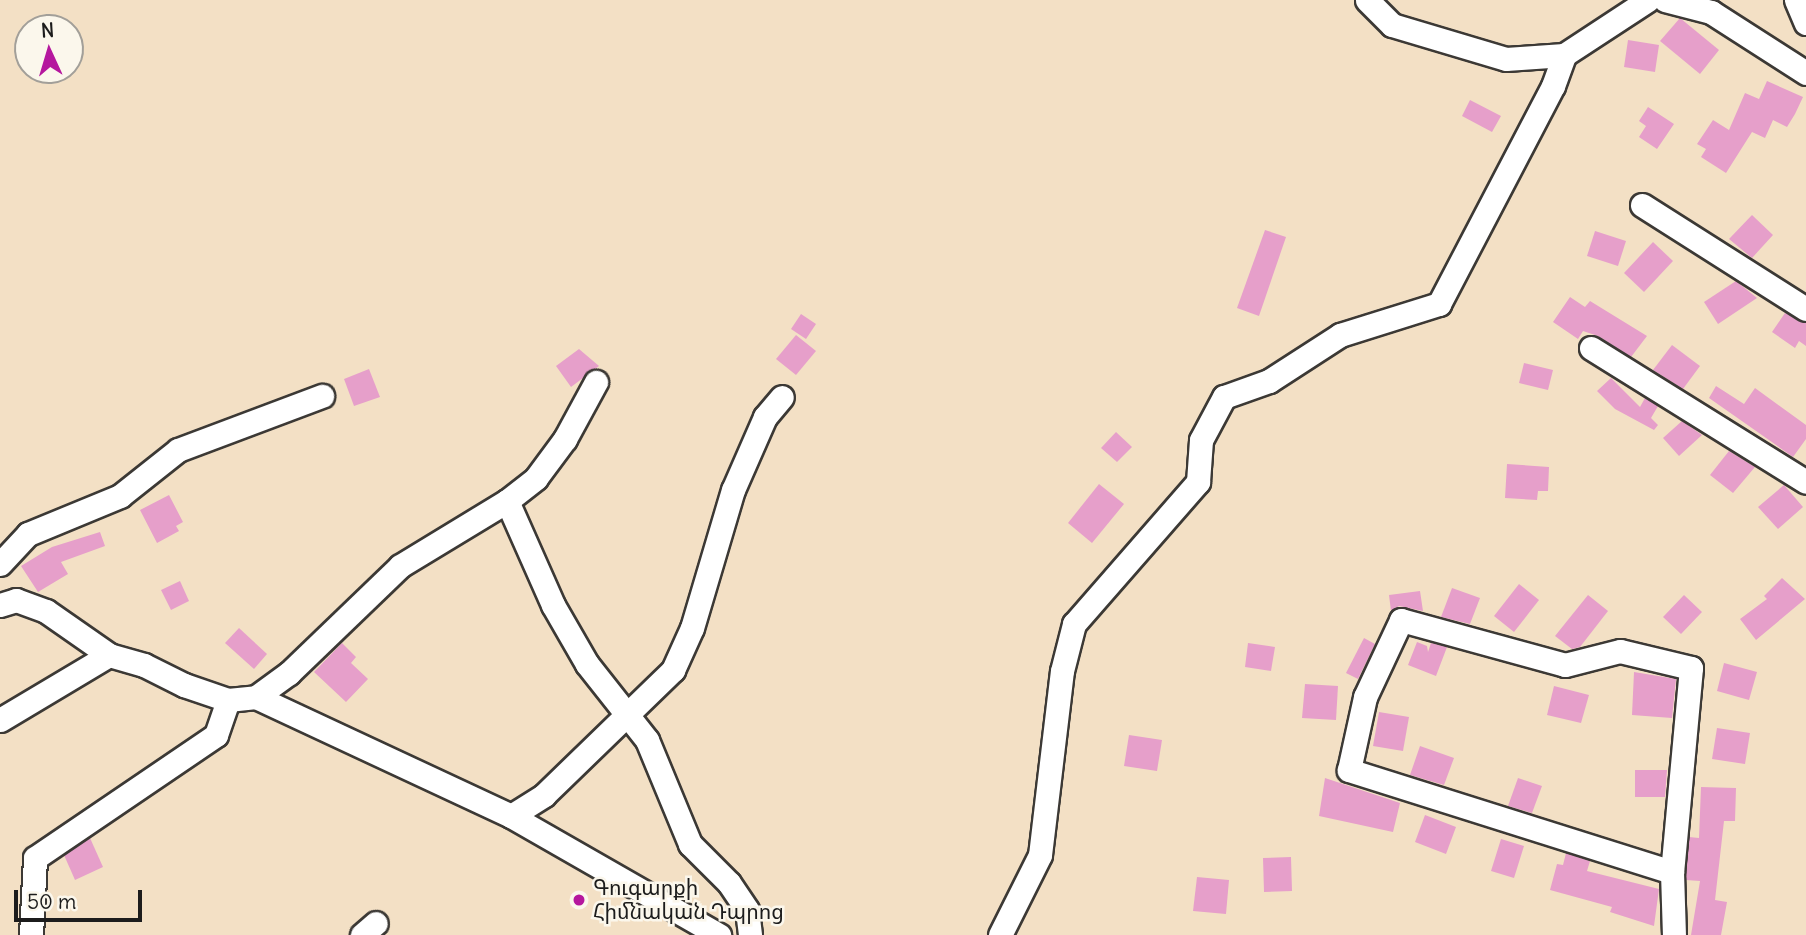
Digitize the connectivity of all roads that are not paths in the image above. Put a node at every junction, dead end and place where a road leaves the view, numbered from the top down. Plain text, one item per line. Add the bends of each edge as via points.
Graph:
1 (1367, 0) edge
2 (1648, 0) edge
3 (1665, 0) edge
4 (1796, 0) edge
5 (1806, 23) edge
6 (1564, 55) junction
7 (1806, 74) edge
8 (1642, 205) dead end
9 (1806, 309) edge
10 (1591, 348) dead end
11 (596, 382) dead end
12 (322, 396) dead end
13 (782, 397) dead end
14 (1806, 482) edge
15 (507, 501) junction
16 (0, 564) edge
17 (0, 605) edge
18 (109, 655) junction
19 (256, 697) junction
20 (228, 700) junction
21 (630, 714) junction
22 (0, 720) edge
23 (511, 816) junction
24 (1672, 872) junction
25 (31, 935) edge
26 (719, 935) edge
27 (750, 935) edge
28 (1000, 935) edge
29 (1674, 935) edge

1 - 6 street via 1392,25 1506,59
2 - 6 street
3 - 7 street via 1711,12
4 - 5 street
6 - 28 street via 1553,86 1439,304 1340,335 1269,381 1224,397 1201,440 1198,482 1074,624 1062,671 1040,855
8 - 9 street
10 - 14 street
11 - 15 street via 565,439 536,478
12 - 16 street via 178,450 120,496 28,534
13 - 21 street via 765,417 733,490 692,628 673,670
15 - 19 street via 400,566 289,673
15 - 21 street via 553,605 587,664
17 - 18 street via 16,600 46,611
18 - 20 street via 144,664 184,685
18 - 22 street
19 - 20 street
19 - 23 street
20 - 25 street via 216,735 35,858
21 - 23 street via 544,796
21 - 27 street via 647,740 690,844 729,883 747,910
23 - 26 street
24 - 24 street via 1691,668 1620,651 1565,665 1401,620 1365,697 1349,770
24 - 29 street

